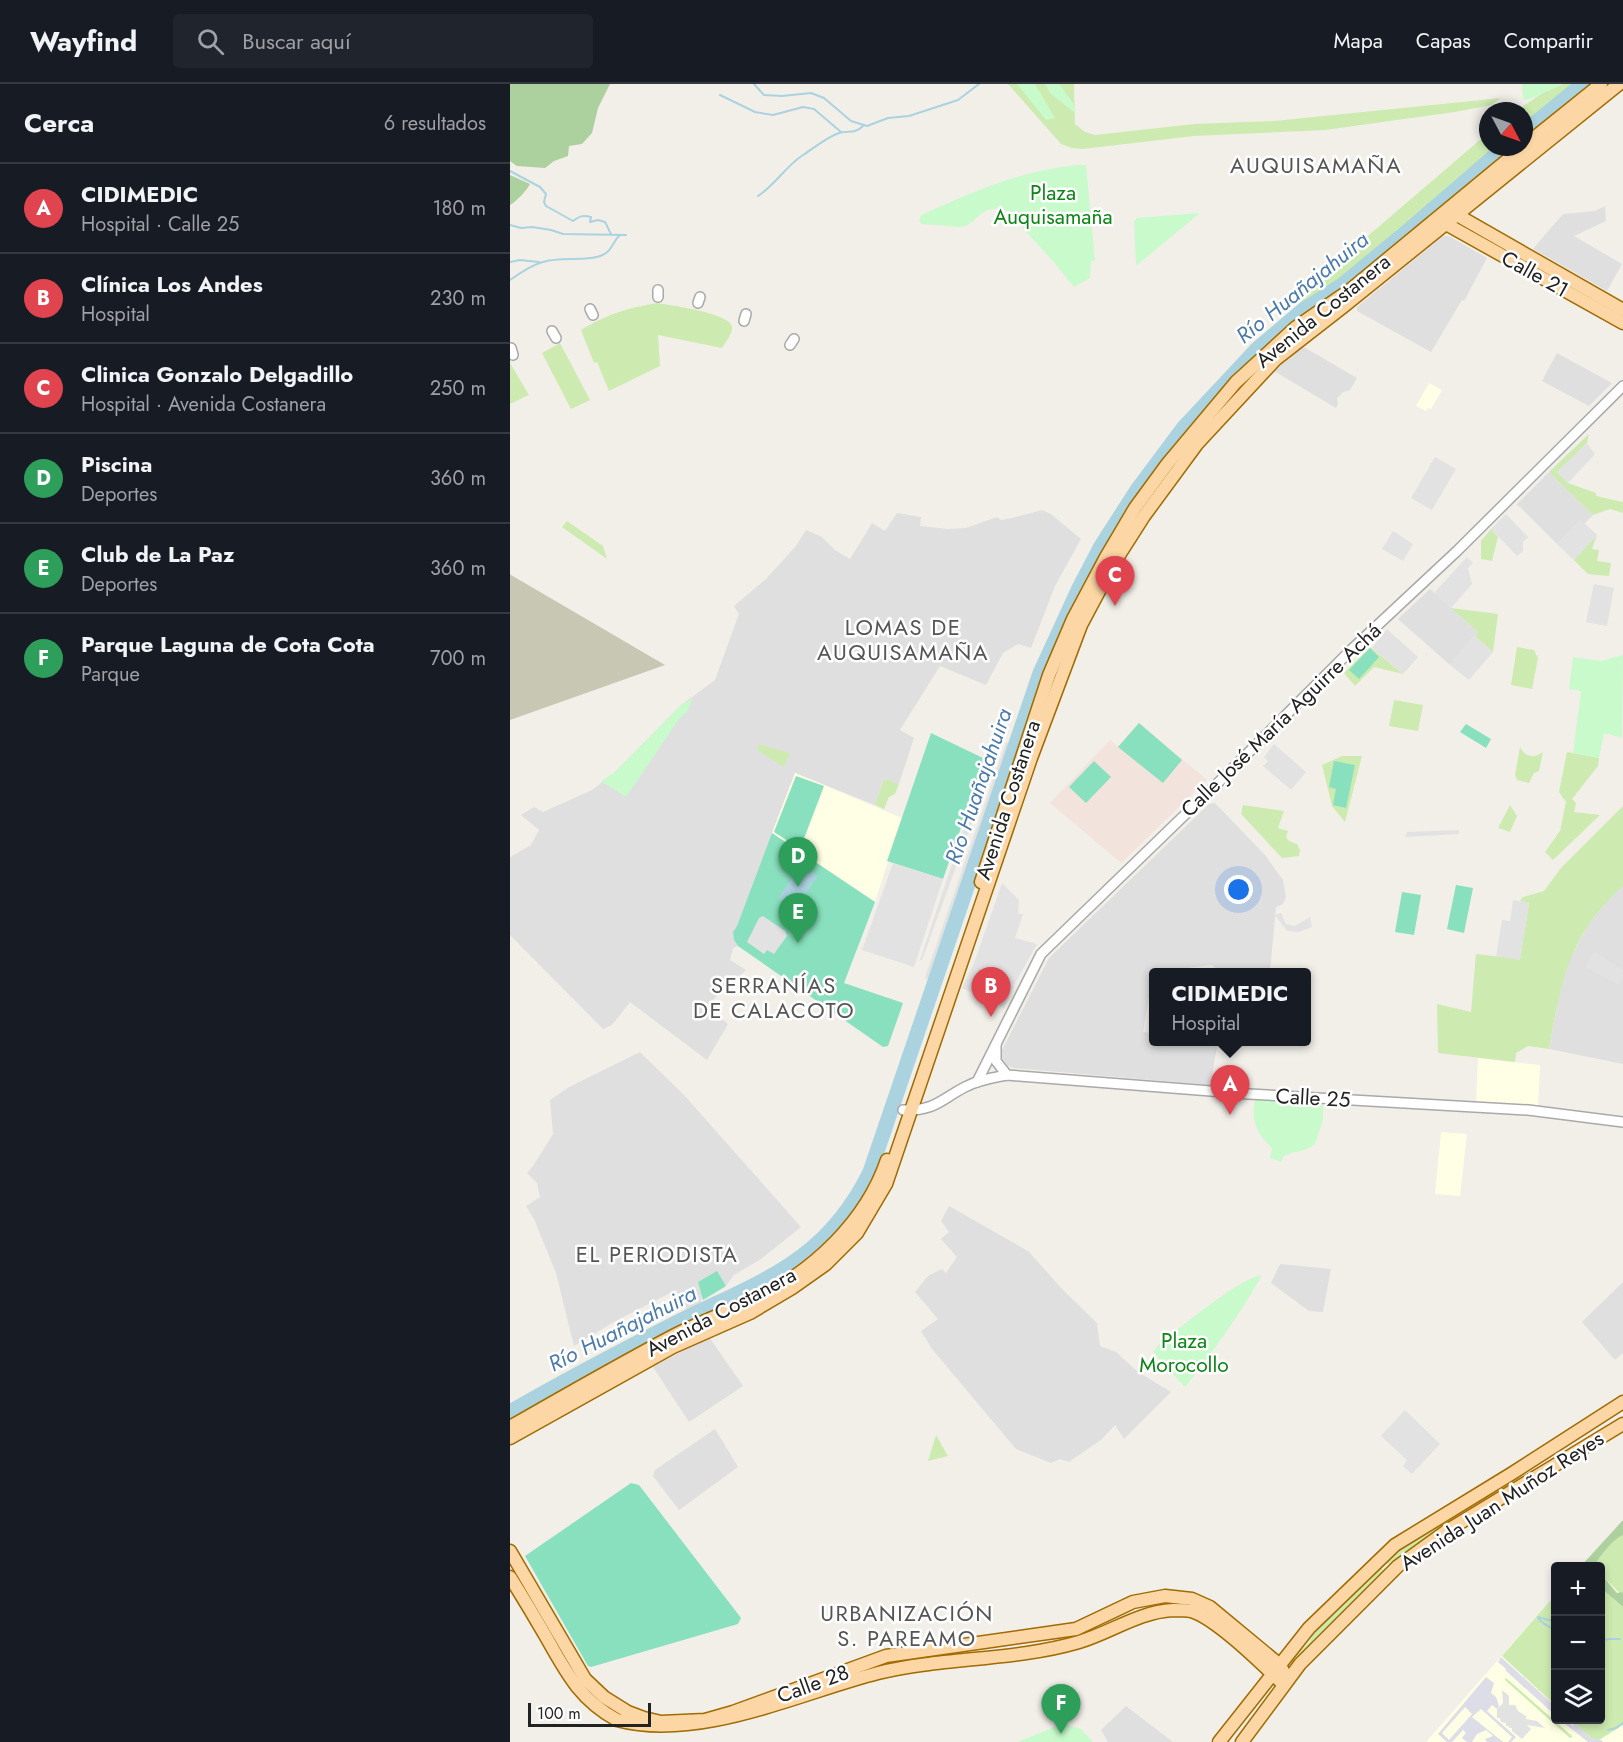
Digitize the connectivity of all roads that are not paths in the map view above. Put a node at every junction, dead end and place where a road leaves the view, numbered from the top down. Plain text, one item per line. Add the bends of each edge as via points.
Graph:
1 (1601, 84) edge
2 (1619, 84) edge
3 (1533, 138) edge
4 (1512, 156) edge
5 (1462, 218) junction
6 (1445, 219) junction
7 (1479, 236) junction
8 (1564, 283) junction
9 (1623, 310) edge
10 (1623, 323) edge
11 (1623, 386) edge
12 (996, 1042) junction
13 (1007, 1075) junction
14 (977, 1082) junction
15 (908, 1111) junction
16 (1623, 1122) edge
17 (585, 1390) junction
18 (1623, 1402) edge
19 (1623, 1424) edge
20 (510, 1427) edge
21 (510, 1438) edge
22 (510, 1551) edge
23 (510, 1577) edge
24 (1191, 1605) junction
25 (550, 1632) junction
26 (1060, 1633) junction
27 (1063, 1646) junction
28 (872, 1661) junction
29 (1276, 1669) junction
30 (877, 1674) junction
31 (1283, 1684) junction
32 (768, 1707) junction
33 (1219, 1742) edge
34 (1242, 1742) edge

1 - 3 main road, Avenida Costanera
2 - 5 main road via 1467,206
4 - 6 main road, Avenida Costanera
5 - 6 main road
5 - 7 main road, Calle 21
6 - 7 main road, Calle 21
6 - 15 main road, Avenida Costanera via 1295,328 1236,382 1135,508 1073,619 1049,675
7 - 8 main road, Calle 21
8 - 9 main road, Calle 21
8 - 10 main road, Calle 21
11 - 12 street, Calle José María Aguirre Achá via 1051,944 1035,964
12 - 13 street via 996,1061
12 - 14 street, Calle José María Aguirre Achá
13 - 14 street, Calle 25
13 - 16 street, Calle 25 via 1528,1110
14 - 15 street, Calle 25 via 939,1104
15 - 17 main road, Avenida Costanera via 885,1167 853,1223 818,1259 784,1283 674,1336
17 - 20 main road, Avenida Costanera
17 - 21 main road, Avenida Costanera
18 - 29 main road, Avenida Juan Muñoz Reyes via 1395,1545 1309,1628
19 - 31 main road, Avenida Juan Muñoz Reyes via 1445,1532 1398,1566
22 - 25 main road, Calle 28
23 - 25 main road, Calle 28
24 - 26 main road, Calle 28 via 1165,1596 1133,1602
24 - 27 main road, Calle 28 via 1136,1617
24 - 29 main road, Calle 28 via 1207,1613 1220,1628
25 - 32 main road, Calle 28 via 597,1707 632,1727 657,1733 679,1728 705,1732
26 - 27 main road
26 - 28 main road, Calle 28
27 - 30 main road, Calle 28
28 - 30 main road
28 - 32 main road, Calle 28
29 - 31 main road, Calle 28
29 - 33 main road, Avenida Juan Muñoz Reyes
30 - 32 main road, Calle 28
31 - 34 main road, Avenida Juan Muñoz Reyes

